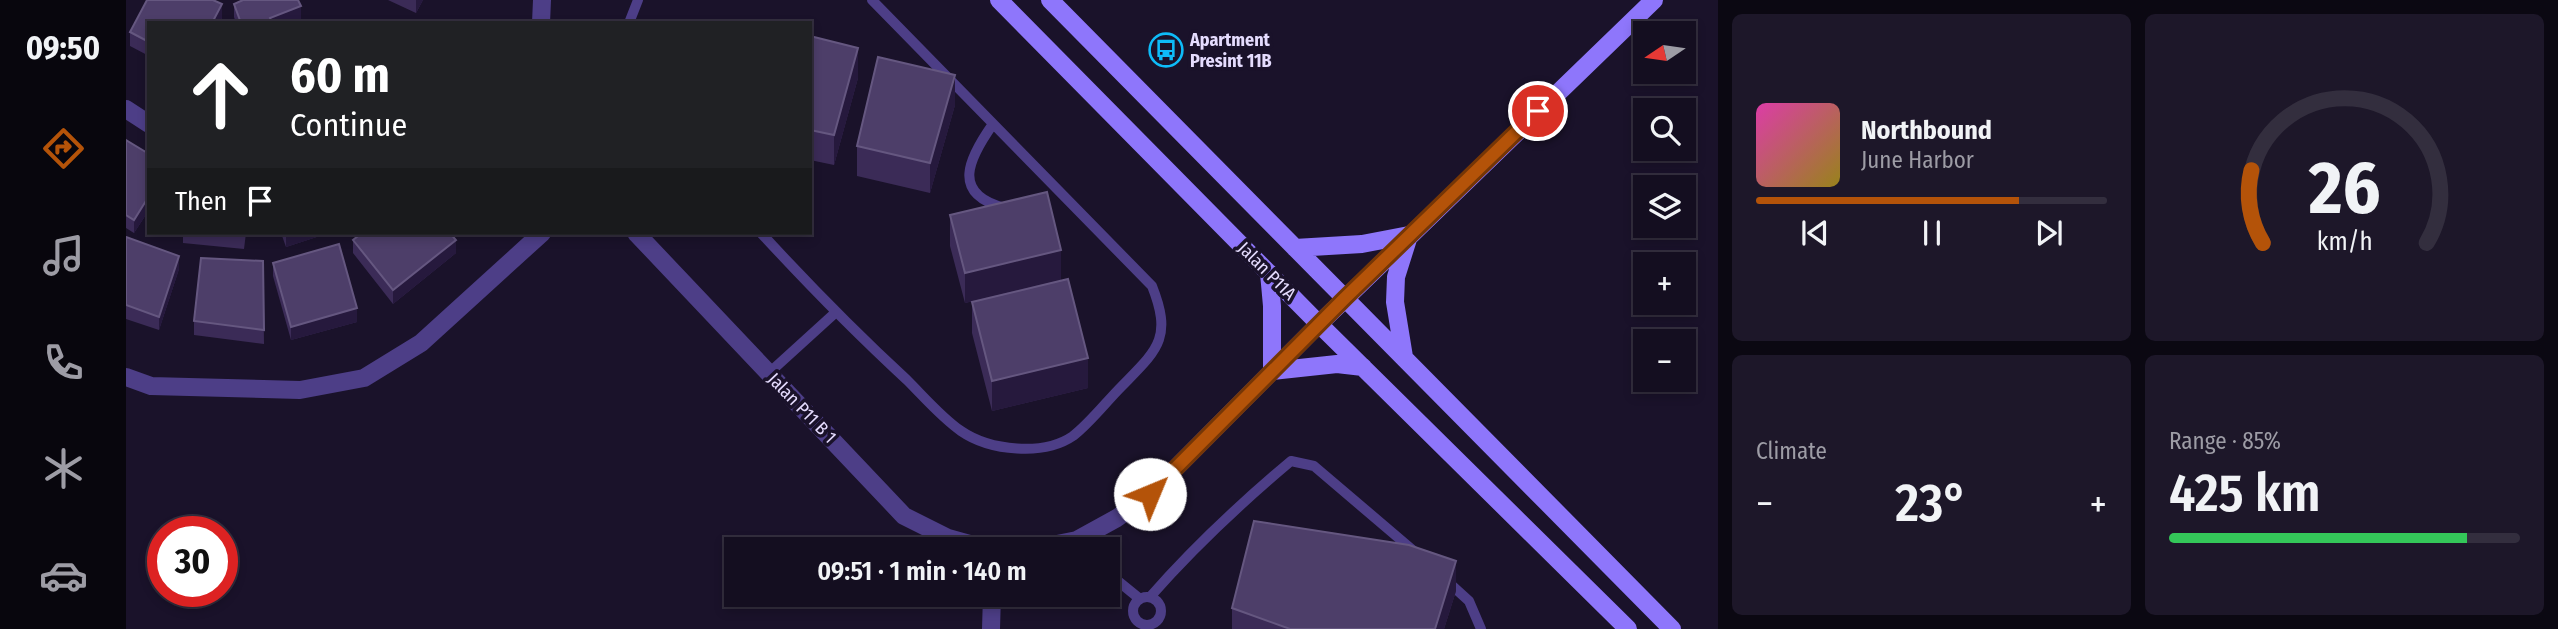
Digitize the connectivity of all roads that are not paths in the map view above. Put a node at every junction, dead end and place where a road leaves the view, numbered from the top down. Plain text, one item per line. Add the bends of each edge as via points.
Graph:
1 (542, 0) edge
2 (638, 0) edge
3 (872, 0) edge
4 (999, 0) edge
5 (1050, 0) edge
6 (1654, 0) edge
7 (541, 21) edge
8 (630, 21) edge
9 (126, 109) edge
10 (147, 123) edge
11 (993, 124) junction
12 (1058, 190) junction
13 (1045, 195) edge
14 (1020, 204) edge
15 (540, 235) edge
16 (638, 235) edge
17 (763, 235) edge
18 (1409, 236) junction
19 (1295, 248) junction
20 (1269, 273) junction
21 (1345, 298) junction
22 (835, 313) junction
23 (1319, 324) junction
24 (1404, 357) junction
25 (1363, 368) junction
26 (1272, 371) junction
27 (769, 373) junction
28 (126, 377) edge
29 (946, 537) edge
30 (1093, 537) edge
31 (1419, 556) edge
32 (1439, 573) edge
33 (1120, 581) edge
34 (1145, 598) junction
35 (992, 607) edge
36 (1138, 626) edge
37 (1479, 628) edge
38 (991, 629) edge
39 (1628, 629) edge
40 (1672, 629) edge

1 - 7 street
2 - 8 lane
3 - 11 lane
4 - 20 street, Jalan P11A
5 - 19 street, Jalan P11A
6 - 18 street
9 - 10 street
11 - 12 lane
11 - 14 lane via 975,150 969,175 974,192 989,204 1008,209
12 - 13 lane
12 - 22 lane via 1152,286 1162,320 1161,340 1152,356 1072,436 1045,447 1015,449 990,445 961,431
15 - 28 street via 421,343 364,378 300,390 151,386
16 - 27 street, Jalan P11 B 1
17 - 22 lane
18 - 19 street
18 - 21 street
18 - 24 street via 1396,277
19 - 21 street, Jalan P11A
20 - 23 street, Jalan P11A
20 - 26 street
21 - 23 street
21 - 24 street, Jalan P11A
22 - 27 lane
23 - 25 street, Jalan P11A
23 - 26 street
24 - 40 street, Jalan P11A
25 - 26 street via 1337,364
25 - 39 street, Jalan P11A
26 - 30 street via 1150,494
27 - 29 street, Jalan P11 B 1 via 904,516
31 - 34 lane via 1314,466 1291,461 1243,501
32 - 37 lane via 1469,601
33 - 34 lane
34 - 36 lane via 1133,606
34 - 36 lane via 1158,602 1161,612 1158,621
35 - 38 street

